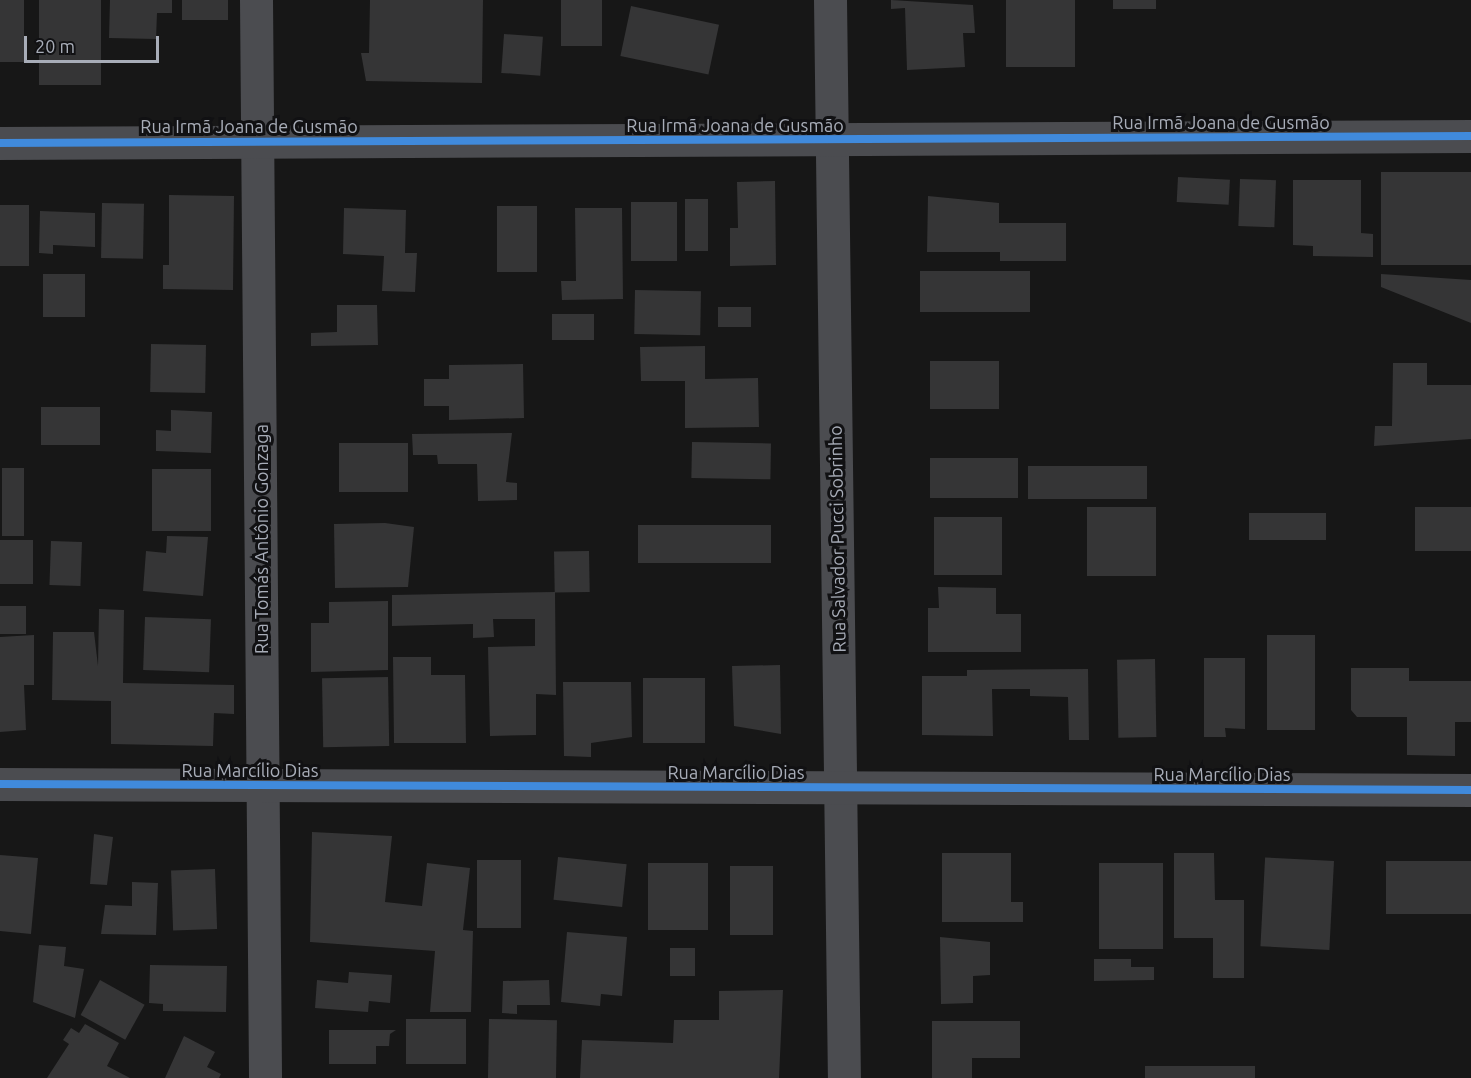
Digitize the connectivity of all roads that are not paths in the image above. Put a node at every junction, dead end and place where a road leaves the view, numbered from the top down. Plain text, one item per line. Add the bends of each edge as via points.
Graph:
1 (256, 0) edge
2 (830, 0) edge
3 (1471, 136) edge
4 (831, 139) junction
5 (257, 141) junction
6 (0, 143) edge
7 (0, 784) edge
8 (263, 785) junction
9 (840, 787) junction
10 (1471, 790) edge
11 (265, 1078) edge
12 (844, 1078) edge

1 - 5 street, Rua Tomás Antônio Gonzaga
2 - 4 street, Rua Salvador Pucci Sobrinho
3 - 4 street, Rua Irmã Joana de Gusmão
4 - 5 street, Rua Irmã Joana de Gusmão
4 - 9 street, Rua Salvador Pucci Sobrinho
5 - 6 street, Rua Irmã Joana de Gusmão
5 - 8 street, Rua Tomás Antônio Gonzaga
7 - 8 street, Rua Marcílio Dias
8 - 9 street, Rua Marcílio Dias
8 - 11 street, Rua Tomás Antônio Gonzaga
9 - 10 street, Rua Marcílio Dias
9 - 12 street, Rua Salvador Pucci Sobrinho

